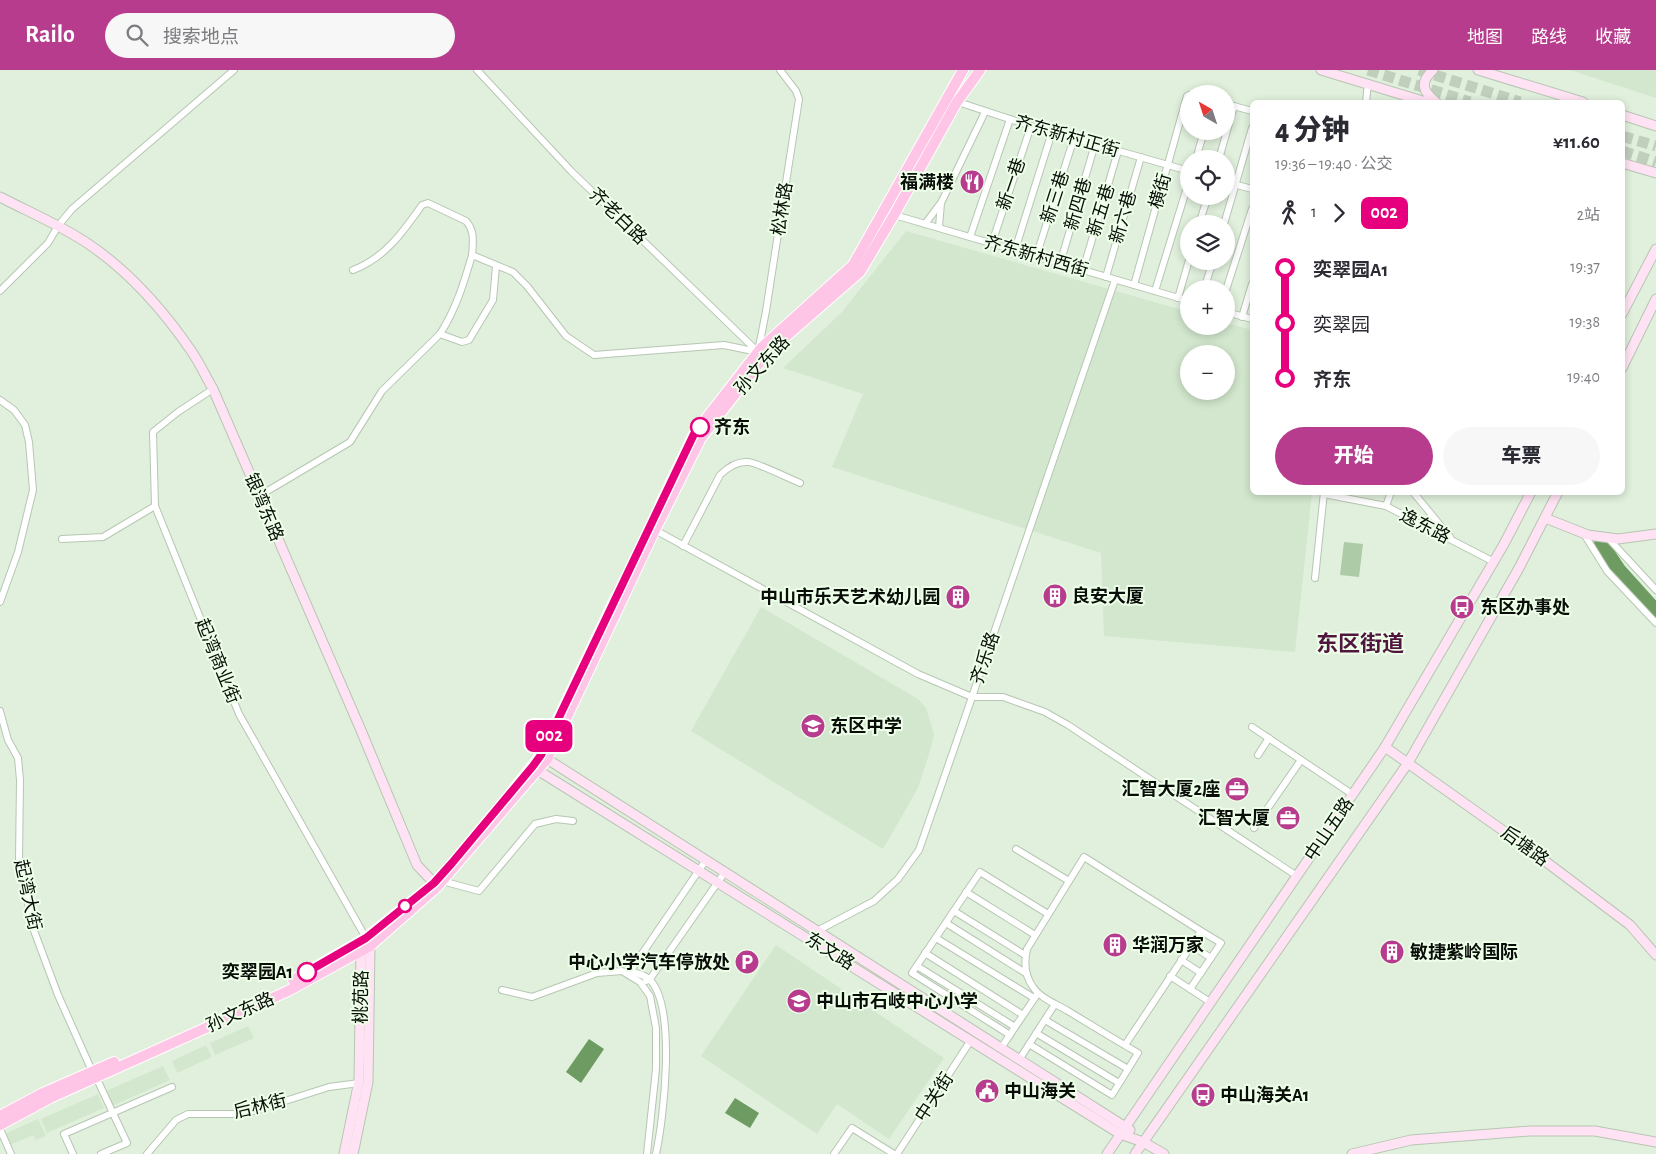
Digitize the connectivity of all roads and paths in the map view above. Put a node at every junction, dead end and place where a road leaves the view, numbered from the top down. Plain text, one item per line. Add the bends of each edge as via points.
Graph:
1 (234, 70) edge
2 (477, 70) edge
3 (780, 70) edge
4 (963, 70) edge
5 (980, 70) edge
6 (1321, 70) edge
7 (1434, 70) edge
8 (1478, 70) edge
9 (1368, 83) junction
10 (947, 98) junction
11 (1366, 100) edge
12 (1420, 100) edge
13 (1434, 100) edge
14 (1576, 100) edge
15 (957, 102) junction
16 (1235, 106) edge
17 (1250, 110) edge
18 (985, 112) junction
19 (1625, 116) edge
20 (1010, 119) junction
21 (1180, 124) edge
22 (1031, 126) junction
23 (1656, 126) edge
24 (1052, 132) junction
25 (1250, 135) edge
26 (1074, 138) junction
27 (1095, 144) junction
28 (1118, 151) junction
29 (1141, 157) junction
30 (1625, 164) edge
31 (1168, 165) junction
32 (1180, 168) edge
33 (1654, 173) edge
34 (1236, 184) junction
35 (1250, 188) edge
36 (0, 197) edge
37 (941, 203) junction
38 (1182, 205) edge
39 (883, 212) junction
40 (894, 215) junction
41 (1227, 215) edge
42 (1250, 215) edge
43 (925, 224) junction
44 (58, 226) junction
45 (939, 227) junction
46 (970, 237) junction
47 (992, 243) junction
48 (1656, 249) edge
49 (1015, 250) junction
50 (472, 255) junction
51 (1036, 256) junction
52 (1060, 264) junction
53 (496, 266) junction
54 (353, 270) dead end
55 (1083, 270) junction
56 (1186, 270) edge
57 (1106, 277) junction
58 (1115, 280) junction
59 (1229, 280) edge
60 (1134, 285) junction
61 (1250, 290) edge
62 (0, 291) edge
63 (1155, 291) junction
64 (1178, 298) joint
65 (1656, 299) edge
66 (1625, 308) edge
67 (1235, 314) edge
68 (1242, 316) junction
69 (1250, 319) edge
70 (440, 334) junction
71 (761, 355) junction
72 (1625, 362) edge
73 (213, 389) junction
74 (0, 400) edge
75 (800, 483) dead end
76 (1324, 495) edge
77 (1334, 495) edge
78 (1390, 495) edge
79 (1414, 495) edge
80 (1529, 495) edge
81 (1556, 495) edge
82 (259, 496) junction
83 (155, 506) junction
84 (1386, 506) junction
85 (1545, 518) junction
86 (655, 530) junction
87 (1584, 534) junction
88 (1656, 534) edge
89 (1608, 538) junction
90 (62, 539) dead end
91 (1452, 540) junction
92 (683, 546) junction
93 (1494, 562) junction
94 (1315, 578) dead end
95 (1656, 590) edge
96 (0, 602) edge
97 (1656, 623) edge
98 (972, 697) junction
99 (0, 711) edge
100 (1252, 727) dead end
101 (1269, 738) junction
102 (1385, 747) junction
103 (1258, 755) dead end
104 (548, 759) junction
105 (1301, 760) junction
106 (1408, 763) junction
107 (539, 770) junction
108 (1352, 794) junction
109 (573, 821) dead end
110 (1254, 828) dead end
111 (1016, 848) dead end
112 (706, 860) junction
113 (699, 870) junction
114 (725, 872) junction
115 (1297, 876) junction
116 (1069, 881) junction
117 (438, 882) junction
118 (718, 882) junction
119 (966, 892) junction
120 (954, 911) junction
121 (1048, 914) junction
122 (946, 923) junction
123 (817, 931) junction
124 (1200, 931) junction
125 (1035, 935) junction
126 (936, 938) junction
127 (366, 945) junction
128 (1191, 945) junction
129 (926, 953) junction
130 (1025, 955) junction
131 (1656, 955) edge
132 (1211, 958) junction
133 (1181, 960) junction
134 (917, 966) junction
135 (622, 971) junction
136 (632, 972) junction
137 (1201, 972) junction
138 (1027, 974) junction
139 (1170, 976) junction
140 (650, 979) junction
141 (639, 981) junction
142 (1190, 989) junction
143 (502, 990) dead end
144 (1036, 995) junction
145 (1210, 1002) junction
146 (1055, 1004) junction
147 (1023, 1015) junction
148 (1045, 1020) junction
149 (1015, 1027) junction
150 (1036, 1033) junction
151 (1010, 1035) junction
152 (972, 1040) junction
153 (1029, 1044) junction
154 (1125, 1045) junction
155 (1001, 1048) junction
156 (1019, 1060) junction
157 (1128, 1069) junction
158 (94, 1074) junction
159 (359, 1083) junction
160 (1119, 1084) junction
161 (172, 1087) dead end
162 (357, 1115) junction
163 (0, 1116) edge
164 (0, 1125) edge
165 (0, 1129) edge
166 (1123, 1130) junction
167 (1143, 1142) junction
168 (1656, 1142) edge
169 (8, 1153) edge
170 (73, 1154) edge
171 (101, 1154) edge
172 (147, 1154) edge
173 (344, 1154) edge
174 (353, 1154) edge
175 (647, 1154) edge
176 (656, 1154) edge
177 (834, 1154) edge
178 (895, 1154) edge
179 (1106, 1154) edge
180 (1135, 1154) edge
181 (1164, 1154) edge
182 (1352, 1154) edge

1 - 44 street via 72,209
2 - 71 street, 齐老白路 via 572,172
3 - 71 street, 松林路 via 799,99
4 - 10 main road, 孙文东路
5 - 15 main road, 孙文东路
6 - 9 street
7 - 13 street via 1424,81 1425,90
8 - 14 street
9 - 11 street
9 - 12 street
10 - 15 street, 齐东新村正街
10 - 39 main road, 孙文东路
15 - 18 street, 齐东新村正街
15 - 40 main road, 孙文东路
16 - 17 street
18 - 20 street, 齐东新村正街
18 - 37 street
19 - 23 street
20 - 22 street, 齐东新村正街
20 - 46 street
21 - 31 street, 横街
22 - 24 street, 齐东新村正街
22 - 47 street, 新一巷
24 - 26 street, 齐东新村正街
24 - 49 street
25 - 34 street
26 - 27 street, 齐东新村正街
26 - 51 street, 新三巷
27 - 28 street, 齐东新村正街
27 - 52 street, 新四巷
28 - 29 street, 齐东新村正街
28 - 55 street, 新五巷
29 - 31 street, 齐东新村正街
29 - 57 street, 新六巷
30 - 33 street
31 - 32 street, 齐东新村正街
31 - 60 street, 横街
34 - 35 street
34 - 41 street
36 - 44 street, 银湾东路
37 - 43 street
37 - 45 street
38 - 63 street
39 - 40 street, 齐东新村西街
39 - 71 main road, 孙文东路 via 853,265
40 - 43 street, 齐东新村西街
40 - 71 main road, 孙文东路 via 860,272
42 - 59 street
43 - 45 street, 齐东新村西街
44 - 62 street via 48,243
44 - 73 street, 银湾东路 via 87,243 145,293 193,353
45 - 46 street, 齐东新村西街
46 - 47 street, 齐东新村西街
47 - 49 street, 齐东新村西街
48 - 66 street
49 - 51 street, 齐东新村西街
50 - 53 street
50 - 54 street via 473,238 466,221 425,203 384,252
50 - 70 street via 462,292
51 - 52 street, 齐东新村西街
52 - 55 street, 齐东新村西街
53 - 70 street via 493,300 469,340 462,342
53 - 71 street via 513,272 566,336 594,355 724,345
55 - 57 street, 齐东新村西街
56 - 64 street
57 - 58 street, 齐东新村西街
58 - 60 street, 齐东新村西街
58 - 98 street, 齐乐路
60 - 63 street, 齐东新村西街
61 - 68 street
63 - 64 street, 齐东新村西街
65 - 72 street
67 - 68 street
68 - 69 street
70 - 82 street via 382,391 350,442
71 - 86 main road, 孙文东路 via 701,438
71 - 117 main road, 孙文东路 via 694,434 541,755
73 - 82 street, 银湾东路
73 - 83 street, 起湾商业街 via 153,432
74 - 96 street via 14,410 25,425 30,442 33,490 18,552
75 - 92 street via 750,461 736,463 720,476
76 - 94 street, 逸东路
77 - 84 street, 逸东路
78 - 84 street
79 - 91 street
80 - 93 street, 中山五路
81 - 85 street, 中山五路
82 - 117 street, 银湾东路 via 417,865
83 - 90 street via 103,537
83 - 127 street, 起湾商业街 via 239,714
84 - 91 street, 逸东路
85 - 87 street
85 - 106 street, 中山五路
86 - 92 street, 齐乐路
86 - 104 main road, 孙文东路
87 - 89 street
87 - 97 street via 1607,571
88 - 89 street
89 - 95 street
91 - 93 street, 逸东路
92 - 98 street, 齐乐路 via 918,674
93 - 102 street, 中山五路
98 - 115 street via 1003,697 1068,724
98 - 123 street via 918,850 898,879 874,901
99 - 158 street, 起湾大街 via 8,740 18,758 18,860 33,928 58,995
100 - 101 street
101 - 103 street
101 - 105 street
102 - 106 street, 后塘路
102 - 108 street, 中山五路
104 - 107 main road, 孙文东路
104 - 112 street, 东文路
105 - 108 street
105 - 110 street
106 - 131 street, 后塘路 via 1630,925
106 - 167 street, 中山五路
107 - 113 street, 东文路
107 - 117 main road, 孙文东路
108 - 115 street, 中山五路
109 - 117 street via 556,819 535,824 479,891
111 - 116 street
112 - 113 street
112 - 114 street, 东文路
113 - 118 street, 东文路
113 - 136 street
114 - 118 street
114 - 123 street, 东文路
115 - 145 street, 中山五路
116 - 121 street
116 - 124 street via 1084,857
117 - 127 main road, 孙文东路
118 - 140 street
118 - 152 street, 东文路
119 - 120 street
119 - 121 street via 980,872
119 - 125 street
120 - 122 street
120 - 130 street
121 - 125 street
122 - 126 street
122 - 138 street
123 - 155 street, 东文路
124 - 128 street
124 - 132 street via 1221,943
125 - 130 street
126 - 129 street
126 - 144 street
127 - 158 main road, 孙文东路 via 288,991
127 - 159 street, 桃苑路
127 - 162 street, 桃苑路 via 368,1082
128 - 132 street
128 - 133 street
129 - 134 street
129 - 147 street
130 - 138 street
132 - 137 street
133 - 137 street
133 - 139 street
134 - 149 street
134 - 151 street via 912,974
135 - 136 street
135 - 141 street
135 - 143 street via 597,973 532,997
136 - 140 street
136 - 141 street
137 - 142 street
138 - 144 street
139 - 142 street
139 - 154 street
140 - 141 street
140 - 176 street via 659,993 666,1035
141 - 175 street via 650,996 656,1028 656,1069
142 - 145 street
144 - 146 street
144 - 147 street
145 - 166 street, 中山五路
146 - 148 street
146 - 154 street
147 - 149 street
148 - 150 street
148 - 157 street
149 - 151 street
150 - 153 street
150 - 160 street
151 - 155 street
152 - 166 street, 东文路
152 - 178 street, 中关街
153 - 156 street
153 - 160 street via 1112,1095
154 - 157 street via 1138,1053
155 - 156 street, 东文路
156 - 166 street, 东文路
157 - 160 street
158 - 163 main road, 孙文东路 via 43,1093
158 - 164 main road, 孙文东路
158 - 171 street, 起湾大街 via 127,1143
159 - 162 street, 桃苑路
159 - 172 street, 后林街 via 329,1087 244,1114 188,1114 176,1120
161 - 170 street via 64,1134
162 - 173 street, 桃苑路
162 - 174 street, 桃苑路
165 - 169 street
166 - 167 street
166 - 179 street, 中山五路
167 - 180 street, 中山五路
167 - 181 street
168 - 182 street via 1594,1131 1530,1131 1411,1140
177 - 178 street, 中关街 via 852,1128

